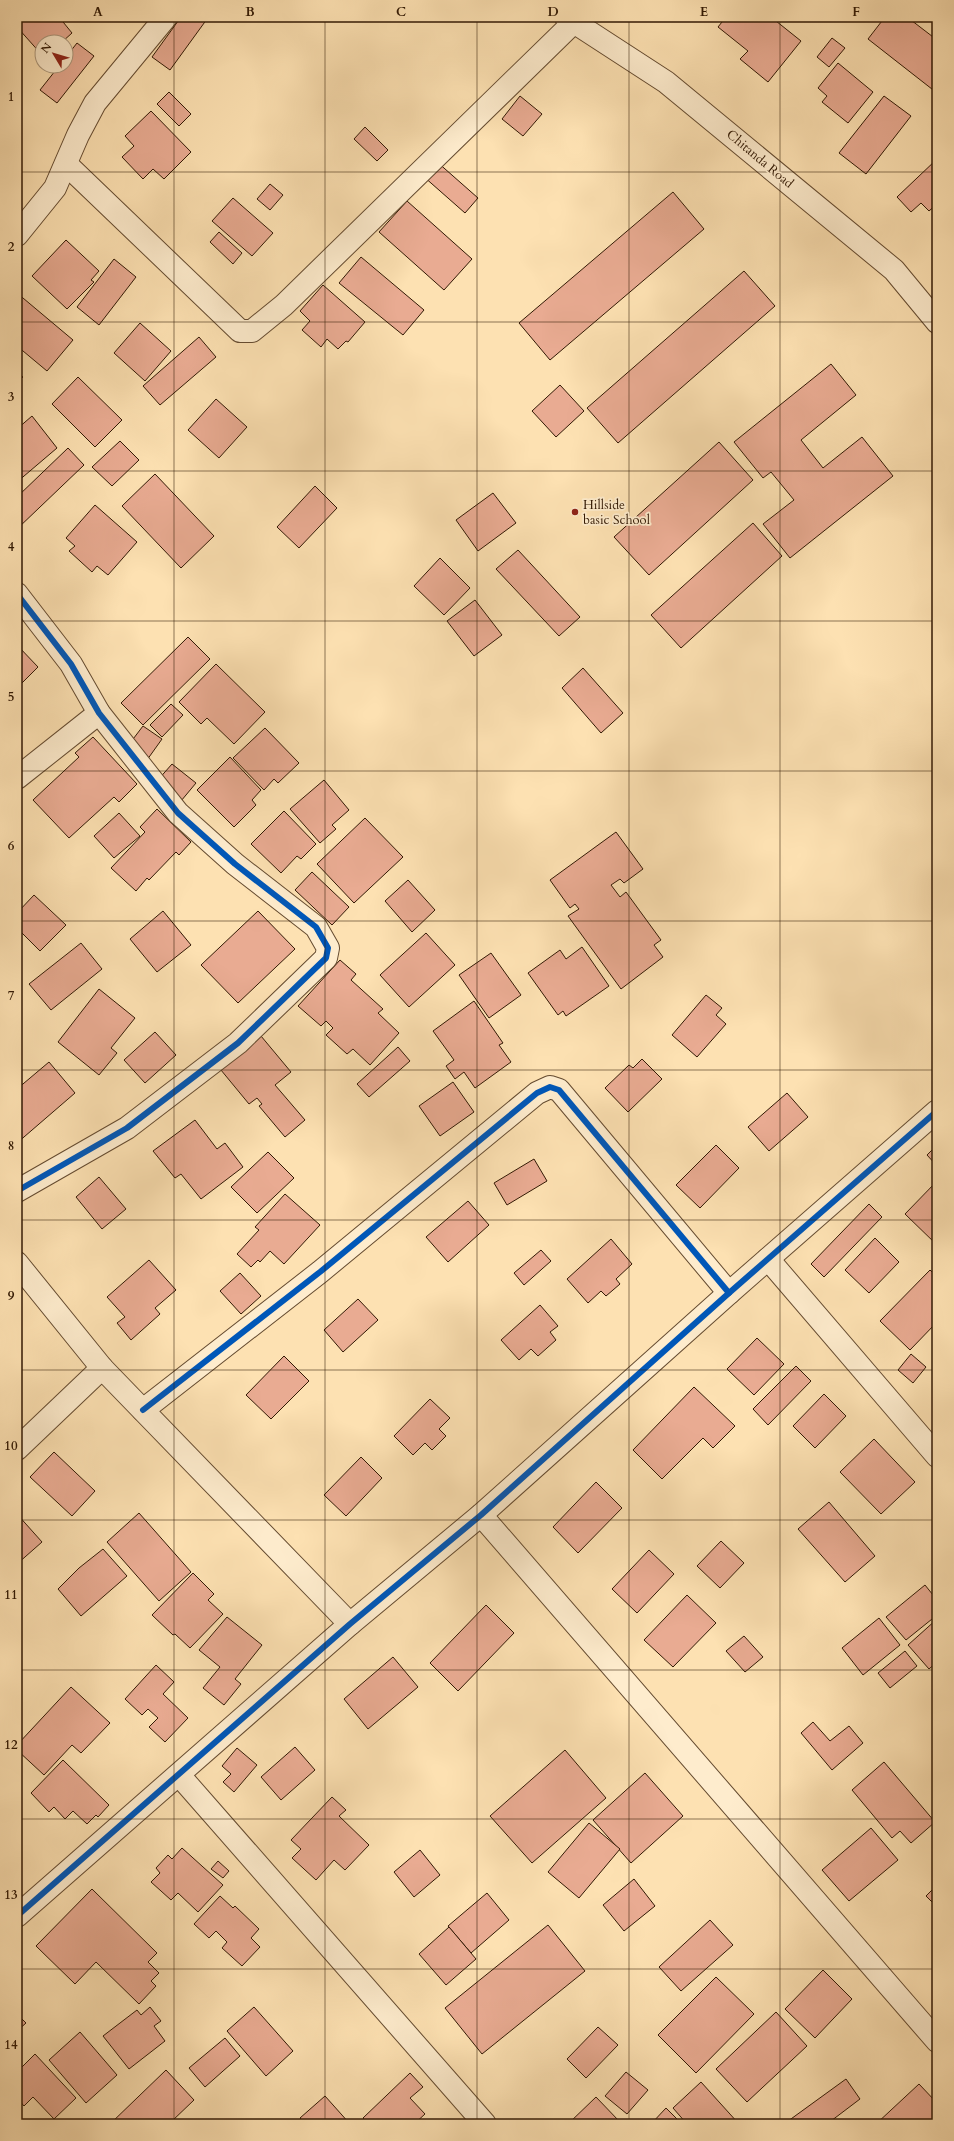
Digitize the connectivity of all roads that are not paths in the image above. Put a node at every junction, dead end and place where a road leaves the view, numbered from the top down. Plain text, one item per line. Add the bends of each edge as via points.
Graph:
1 (166, 17) edge
2 (570, 20) edge
3 (66, 164) junction
4 (17, 235) edge
5 (937, 322) edge
6 (17, 594) edge
7 (98, 713) junction
8 (17, 778) edge
9 (937, 1111) edge
10 (17, 1190) edge
11 (768, 1259) junction
12 (17, 1263) edge
13 (729, 1293) junction
14 (102, 1368) junction
15 (143, 1410) junction
16 (17, 1449) edge
17 (937, 1456) edge
18 (481, 1515) junction
19 (350, 1624) junction
20 (178, 1775) junction
21 (17, 1916) edge
22 (937, 2041) edge
23 (485, 2124) edge

1 - 3 street via 95,103
2 - 3 street via 406,188 284,305 252,331 240,331
2 - 5 street, Chitanda Road via 666,82 894,270
3 - 4 street via 55,188
6 - 7 street via 71,664
7 - 8 street
7 - 10 street via 178,813 236,864 316,927 328,948 326,958 238,1043 197,1076 127,1128
9 - 11 street
11 - 13 street
11 - 17 street
12 - 14 street
13 - 15 street via 559,1090 550,1087 537,1093 326,1267
13 - 18 street
14 - 15 street
14 - 16 street
15 - 19 street
18 - 19 street
18 - 22 street
19 - 20 street
20 - 21 street
20 - 23 street

